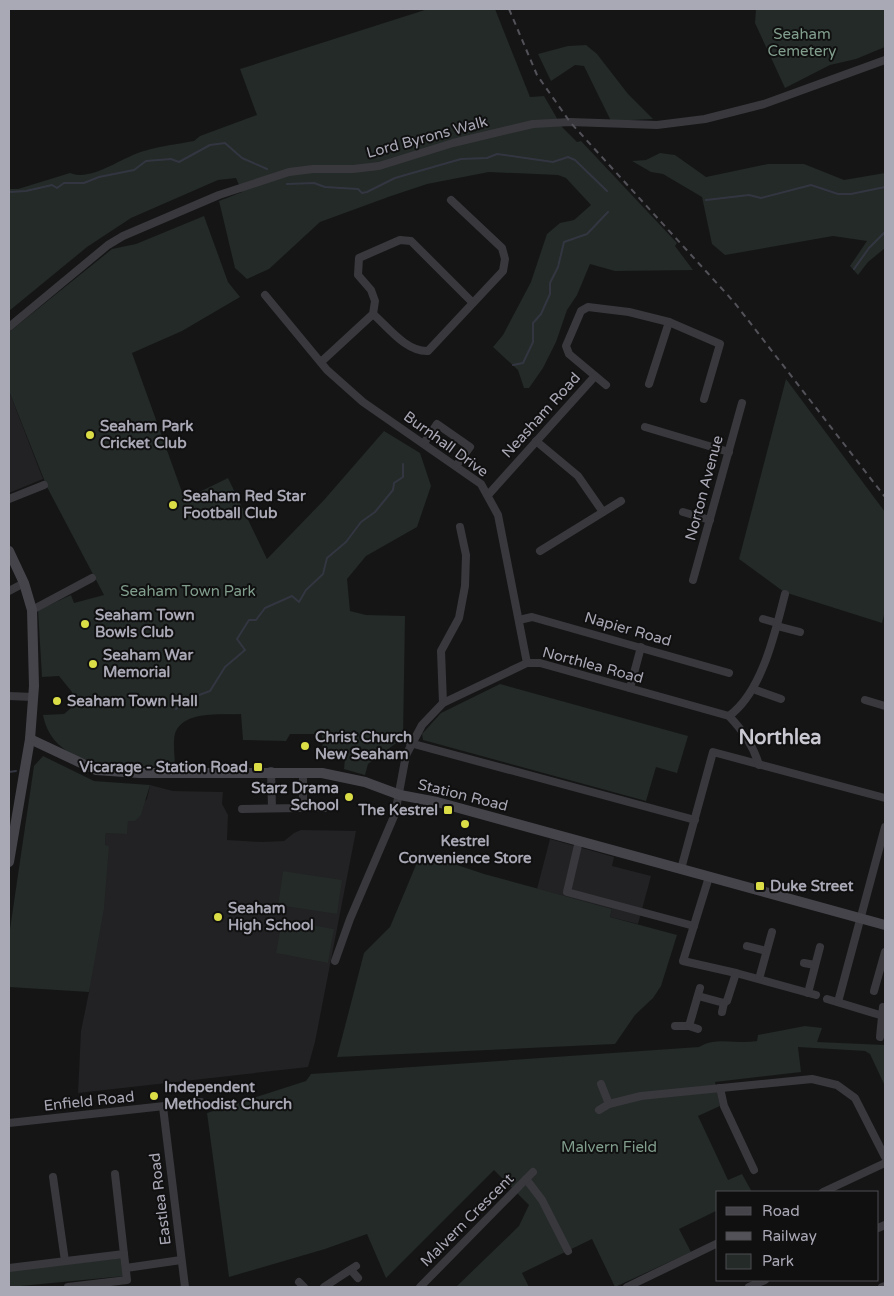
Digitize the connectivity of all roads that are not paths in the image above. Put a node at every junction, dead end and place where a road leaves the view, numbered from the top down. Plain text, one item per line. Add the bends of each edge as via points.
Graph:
1 (885, 60) edge
2 (451, 200) dead end
3 (265, 295) dead end
4 (473, 303) junction
5 (374, 314) junction
6 (668, 322) junction
7 (9, 327) edge
8 (321, 362) junction
9 (595, 376) junction
10 (649, 384) dead end
11 (606, 386) dead end
12 (704, 399) dead end
13 (742, 402) dead end
14 (645, 427) dead end
15 (536, 441) junction
16 (424, 443) junction
17 (728, 452) junction
18 (456, 466) junction
19 (44, 485) dead end
20 (488, 495) junction
21 (9, 499) edge
22 (621, 501) dead end
23 (603, 512) junction
24 (683, 512) dead end
25 (710, 520) junction
26 (460, 527) dead end
27 (9, 551) edge
28 (540, 551) dead end
29 (92, 578) dead end
30 (693, 580) dead end
31 (24, 583) junction
32 (9, 591) edge
33 (785, 594) dead end
34 (32, 610) junction
35 (762, 619) dead end
36 (519, 620) junction
37 (777, 625) junction
38 (800, 632) dead end
39 (640, 647) junction
40 (527, 662) junction
41 (729, 673) dead end
42 (630, 688) junction
43 (753, 689) junction
44 (9, 696) edge
45 (33, 697) junction
46 (781, 699) dead end
47 (865, 700) dead end
48 (443, 703) junction
49 (885, 706) edge
50 (729, 716) junction
51 (30, 739) junction
52 (410, 744) junction
53 (55, 749) junction
54 (27, 750) junction
55 (759, 764) junction
56 (271, 771) junction
57 (303, 780) dead end
58 (400, 795) junction
59 (885, 798) edge
60 (303, 806) junction
61 (272, 808) junction
62 (324, 808) dead end
63 (242, 810) dead end
64 (695, 820) junction
65 (885, 827) edge
66 (579, 840) junction
67 (876, 861) junction
68 (9, 862) edge
69 (885, 864) edge
70 (681, 869) junction
71 (710, 877) junction
72 (860, 918) junction
73 (885, 925) edge
74 (694, 926) junction
75 (772, 932) dead end
76 (747, 946) dead end
77 (820, 948) dead end
78 (766, 951) junction
79 (885, 952) edge
80 (335, 960) dead end
81 (804, 963) dead end
82 (816, 966) junction
83 (736, 973) junction
84 (759, 979) junction
85 (700, 988) dead end
86 (874, 991) dead end
87 (698, 996) junction
88 (827, 999) dead end
89 (838, 1002) junction
90 (724, 1003) junction
91 (722, 1012) dead end
92 (674, 1026) dead end
93 (689, 1026) junction
94 (698, 1029) dead end
95 (880, 1037) dead end
96 (600, 1084) dead end
97 (720, 1088) junction
98 (201, 1102) dead end
99 (609, 1104) junction
100 (163, 1107) junction
101 (599, 1110) dead end
102 (9, 1123) edge
103 (885, 1156) edge
104 (885, 1162) edge
105 (754, 1170) dead end
106 (533, 1172) dead end
107 (115, 1174) dead end
108 (54, 1177) dead end
109 (526, 1179) junction
110 (825, 1191) edge
111 (716, 1244) edge
112 (568, 1251) dead end
113 (124, 1254) junction
114 (182, 1260) junction
115 (65, 1261) junction
116 (9, 1268) edge
117 (126, 1268) junction
118 (358, 1278) dead end
119 (763, 1281) edge
120 (127, 1284) edge
121 (68, 1287) edge
122 (185, 1287) edge
123 (324, 1287) edge
124 (420, 1287) edge
125 (627, 1287) edge
126 (749, 1287) edge

1 - 7 street, Lord Byrons Walk via 764,104 705,119 657,125 533,124 366,168 289,172 219,195 123,236
2 - 4 street via 502,248 506,259 503,271
3 - 8 street, Burnhall Drive
4 - 5 street via 428,351 411,348
4 - 5 street via 411,241 400,240 359,258 358,275 372,290 376,301
5 - 8 street
6 - 9 street, Neasham Road via 600,307 581,311 566,346 569,354
6 - 10 street
6 - 12 street, Neasham Road via 720,344
8 - 16 street, Burnhall Drive via 363,402
9 - 11 street, Neasham Road
9 - 15 street, Neasham Road
13 - 17 street, Norton Avenue
14 - 17 street
15 - 20 street, Neasham Road
15 - 23 street via 578,476
16 - 18 street, Burnhall Drive
16 - 18 street via 437,424 470,446
17 - 25 street, Norton Avenue
18 - 20 street, Burnhall Drive via 481,484
19 - 21 street
20 - 36 street, Burnhall Drive via 498,515
22 - 23 street
23 - 28 street
24 - 25 street
25 - 30 street, Norton Avenue
26 - 48 street via 466,555 465,586 459,618 441,651
27 - 31 main road
29 - 34 street
31 - 32 street
31 - 34 main road
33 - 37 street
34 - 45 main road
35 - 37 street
36 - 39 street, Napier Road via 532,617
36 - 40 street, Burnhall Drive
37 - 38 street
37 - 43 street
39 - 41 street, Napier Road
39 - 42 street
40 - 42 street, Northlea Road
40 - 48 street, Northlea Road
42 - 50 street, Northlea Road
43 - 46 street
43 - 50 street
44 - 45 street
45 - 51 main road
47 - 49 street
48 - 52 street, Northlea Road
50 - 55 street via 742,729 755,750
51 - 53 main road, Station Road
51 - 54 main road
52 - 58 street, Northlea Road
52 - 64 street
53 - 54 main road
53 - 56 main road, Station Road via 85,766 109,772
54 - 68 main road
55 - 59 street
55 - 64 street via 713,752
56 - 58 main road, Station Road via 338,775
56 - 61 street
57 - 60 street
58 - 66 main road, Station Road
58 - 80 street, Northlea Road
60 - 61 street
60 - 62 street
61 - 63 street
64 - 70 street
65 - 67 street
66 - 70 main road, Station Road
66 - 74 street via 566,892
67 - 69 street
67 - 72 street
70 - 71 main road, Station Road
71 - 72 main road, Station Road
71 - 74 street
72 - 73 main road, Station Road
72 - 89 street
74 - 83 street via 683,962
75 - 78 street
76 - 78 street
77 - 82 street
78 - 84 street
79 - 86 street
81 - 82 street
82 - 84 street via 812,994
83 - 84 street
83 - 90 street via 729,998
85 - 87 street
87 - 90 street
87 - 93 street
88 - 89 street
89 - 95 street via 881,1011
90 - 91 street
92 - 93 street
93 - 94 street
96 - 99 street
97 - 99 street via 641,1096
97 - 103 street via 812,1079 837,1085 855,1098
97 - 105 street via 724,1106
98 - 100 street, Enfield Road
99 - 101 street
100 - 102 street, Enfield Road
100 - 114 street, Eastlea Road
104 - 110 street
106 - 109 street, Malvern Crescent
107 - 113 street
108 - 115 street
109 - 112 street via 542,1200
109 - 124 street, Malvern Crescent
111 - 125 street
113 - 115 street
113 - 117 street
114 - 117 street
114 - 122 street, Eastlea Road
115 - 116 street
117 - 120 street
118 - 123 street via 353,1268
119 - 126 street
120 - 121 street

